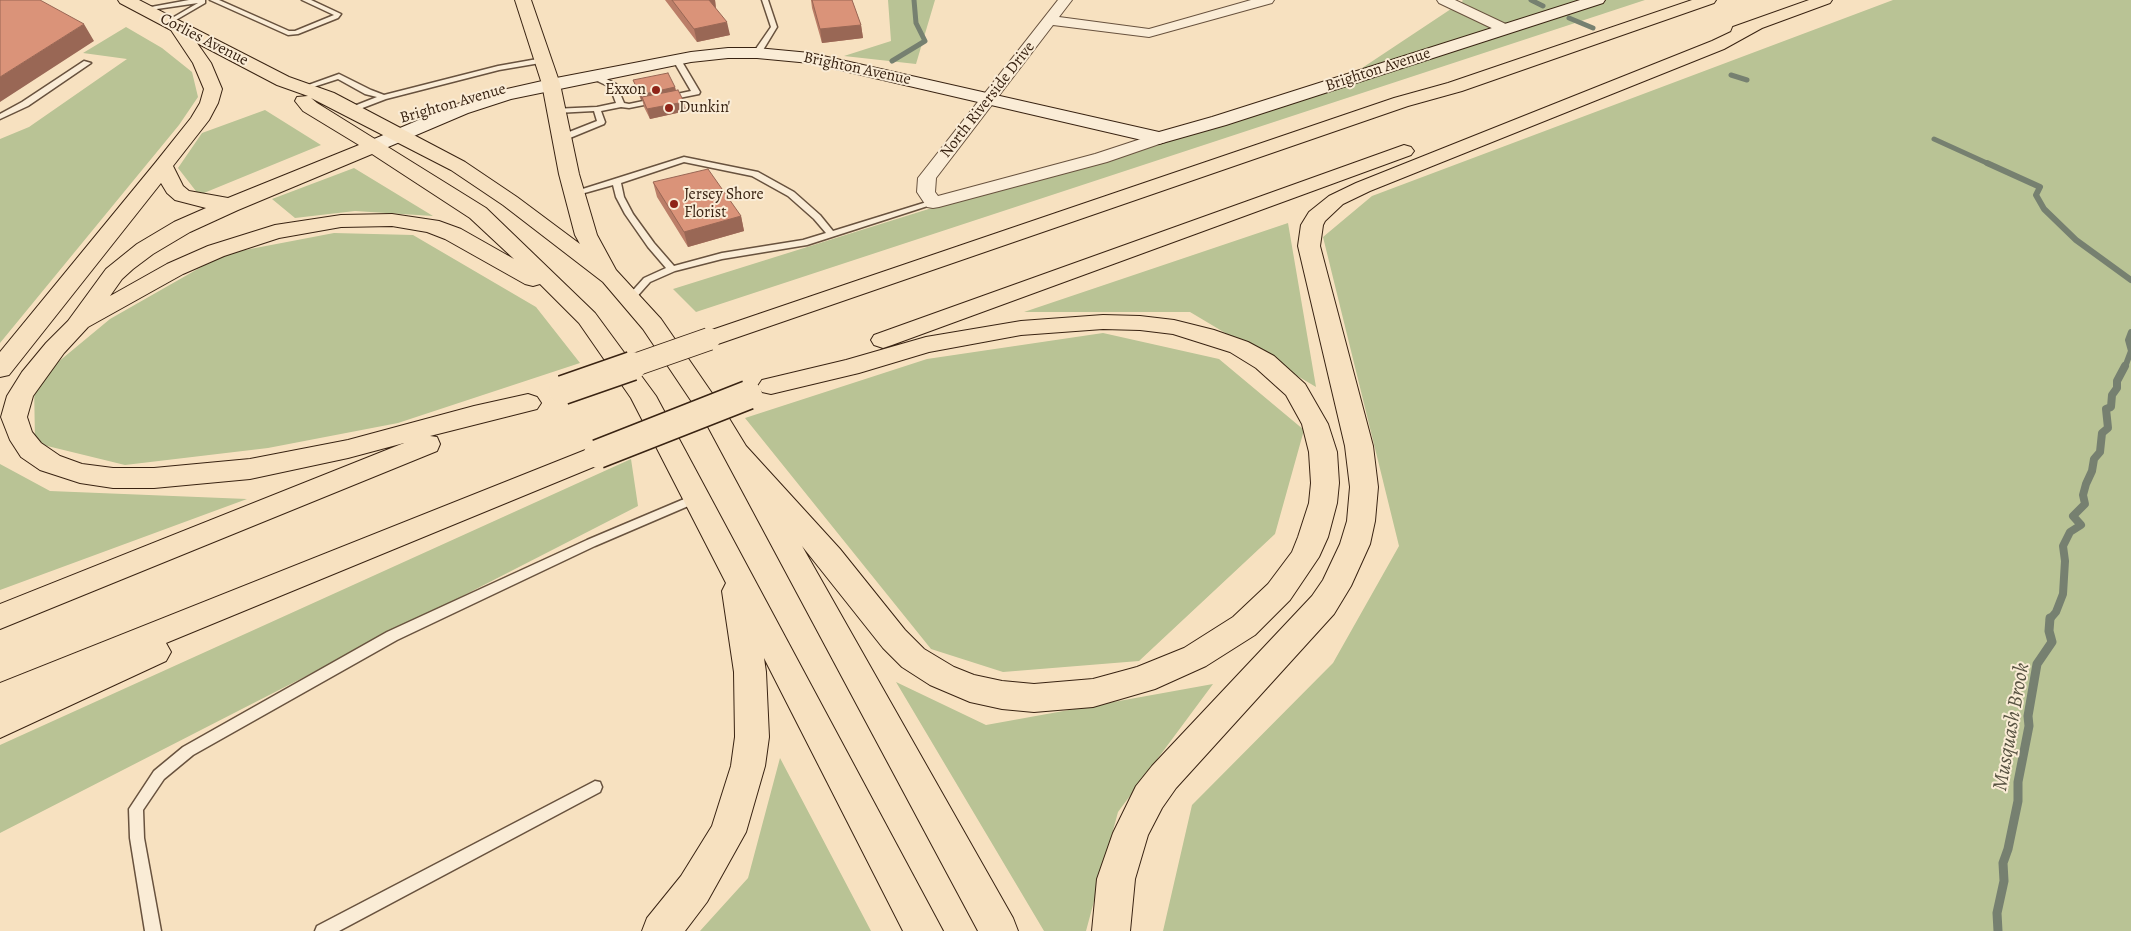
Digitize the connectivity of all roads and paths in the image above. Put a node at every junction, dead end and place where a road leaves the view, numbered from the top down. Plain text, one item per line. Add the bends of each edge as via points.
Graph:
1 (126, 0) edge
2 (202, 0) edge
3 (208, 0) edge
4 (213, 0) edge
5 (305, 0) edge
6 (524, 0) edge
7 (765, 0) edge
8 (1065, 0) edge
9 (1267, 0) edge
10 (1444, 0) edge
11 (1597, 0) edge
12 (1708, 0) edge
13 (1824, 0) edge
14 (143, 9) junction
15 (1050, 20) junction
16 (172, 24) junction
17 (1755, 26) junction
18 (1505, 29) junction
19 (757, 53) junction
20 (543, 60) junction
21 (676, 60) junction
22 (87, 63) dead end
23 (594, 76) junction
24 (283, 81) junction
25 (551, 84) junction
26 (304, 88) junction
27 (384, 96) junction
28 (990, 99) junction
29 (622, 105) junction
30 (597, 109) junction
31 (352, 110) junction
32 (556, 111) junction
33 (0, 117) edge
34 (378, 135) junction
35 (562, 138) junction
36 (1159, 138) junction
37 (163, 166) junction
38 (616, 182) junction
39 (574, 193) junction
40 (203, 201) junction
41 (933, 203) junction
42 (230, 205) junction
43 (832, 235) junction
44 (672, 269) junction
45 (80, 272) junction
46 (611, 277) junction
47 (567, 299) junction
48 (630, 299) junction
49 (76, 326) junction
50 (0, 369) edge
51 (760, 390) junction
52 (528, 402) junction
53 (736, 454) junction
54 (696, 498) junction
55 (444, 516) junction
56 (736, 575) junction
57 (0, 617) edge
58 (0, 697) edge
59 (0, 724) edge
60 (595, 787) dead end
61 (153, 931) edge
62 (324, 931) edge
63 (661, 931) edge
64 (924, 931) edge
65 (999, 931) edge
66 (1111, 931) edge

1 - 14 main road, Corlies Avenue
2 - 14 lane
3 - 16 lane
4 - 5 lane via 288,33 296,33 338,14
6 - 20 main road
7 - 19 lane via 774,27
8 - 15 street, North Riverside Drive
9 - 15 street via 1149,33
10 - 18 street
11 - 18 street, Brighton Avenue
12 - 52 main road, bridge
13 - 17 main road
14 - 16 main road, Corlies Avenue
15 - 28 street, North Riverside Drive
16 - 24 main road, Corlies Avenue
16 - 37 main road via 202,63 213,89 199,120
17 - 51 main road via 883,340
17 - 66 main road via 1718,45 1363,187 1336,200 1317,217 1312,225 1309,246 1359,446 1364,488 1355,544 1336,586 1323,605 1164,776 1149,797 1131,833 1116,879
18 - 36 street, Brighton Avenue
19 - 21 street, Brighton Avenue
19 - 28 street, Brighton Avenue via 810,58
20 - 25 main road
20 - 27 lane
21 - 23 street, Brighton Avenue
21 - 29 lane via 696,92
22 - 33 lane via 26,104
23 - 25 street, Brighton Avenue
23 - 29 lane via 613,86
24 - 26 main road
24 - 34 main road via 310,107
25 - 32 main road
25 - 34 street, Brighton Avenue
26 - 27 lane via 339,76 368,92
26 - 31 main road
27 - 31 lane
28 - 36 street, Brighton Avenue
28 - 41 street, North Riverside Drive via 927,178 926,192
29 - 30 lane
30 - 32 lane
30 - 35 lane via 601,122
31 - 34 main road
32 - 35 main road
34 - 40 main road
34 - 42 main road
34 - 46 main road via 458,166
34 - 47 main road via 478,213
35 - 39 main road
36 - 41 street, Brighton Avenue via 1101,158
37 - 40 main road via 174,189 186,198
37 - 45 main road
38 - 39 lane
38 - 43 lane via 684,160 755,174 791,194
38 - 44 lane via 629,214
39 - 46 main road via 586,235
40 - 42 main road
40 - 45 main road via 123,241
41 - 43 lane
42 - 49 main road via 164,237 125,264
43 - 44 lane
44 - 48 lane via 647,280
45 - 50 main road
46 - 48 main road
47 - 49 main road via 453,234 414,222 341,220 275,232 216,251 175,269
47 - 54 main road via 587,318 634,382
48 - 53 main road via 652,324 701,394
49 - 52 main road via 31,378 20,396 14,416 19,434 31,450 50,463 80,473 113,478 154,478 250,469 348,449
51 - 53 main road via 926,345 1021,328 1103,322 1174,327 1238,347 1265,362 1296,390 1315,424 1323,452 1323,503 1304,557 1279,592 1244,626 1221,642 1196,657 1143,679 1093,694 1034,698 1002,696 970,688 913,658 829,557
51 - 55 main road, bridge
52 - 57 main road
53 - 65 main road
54 - 56 main road
54 - 61 lane via 392,636 188,751 159,775 136,809
55 - 58 main road
55 - 59 main road
56 - 63 main road via 750,672 752,737 748,766 728,832 694,889
56 - 64 main road
60 - 62 lane

